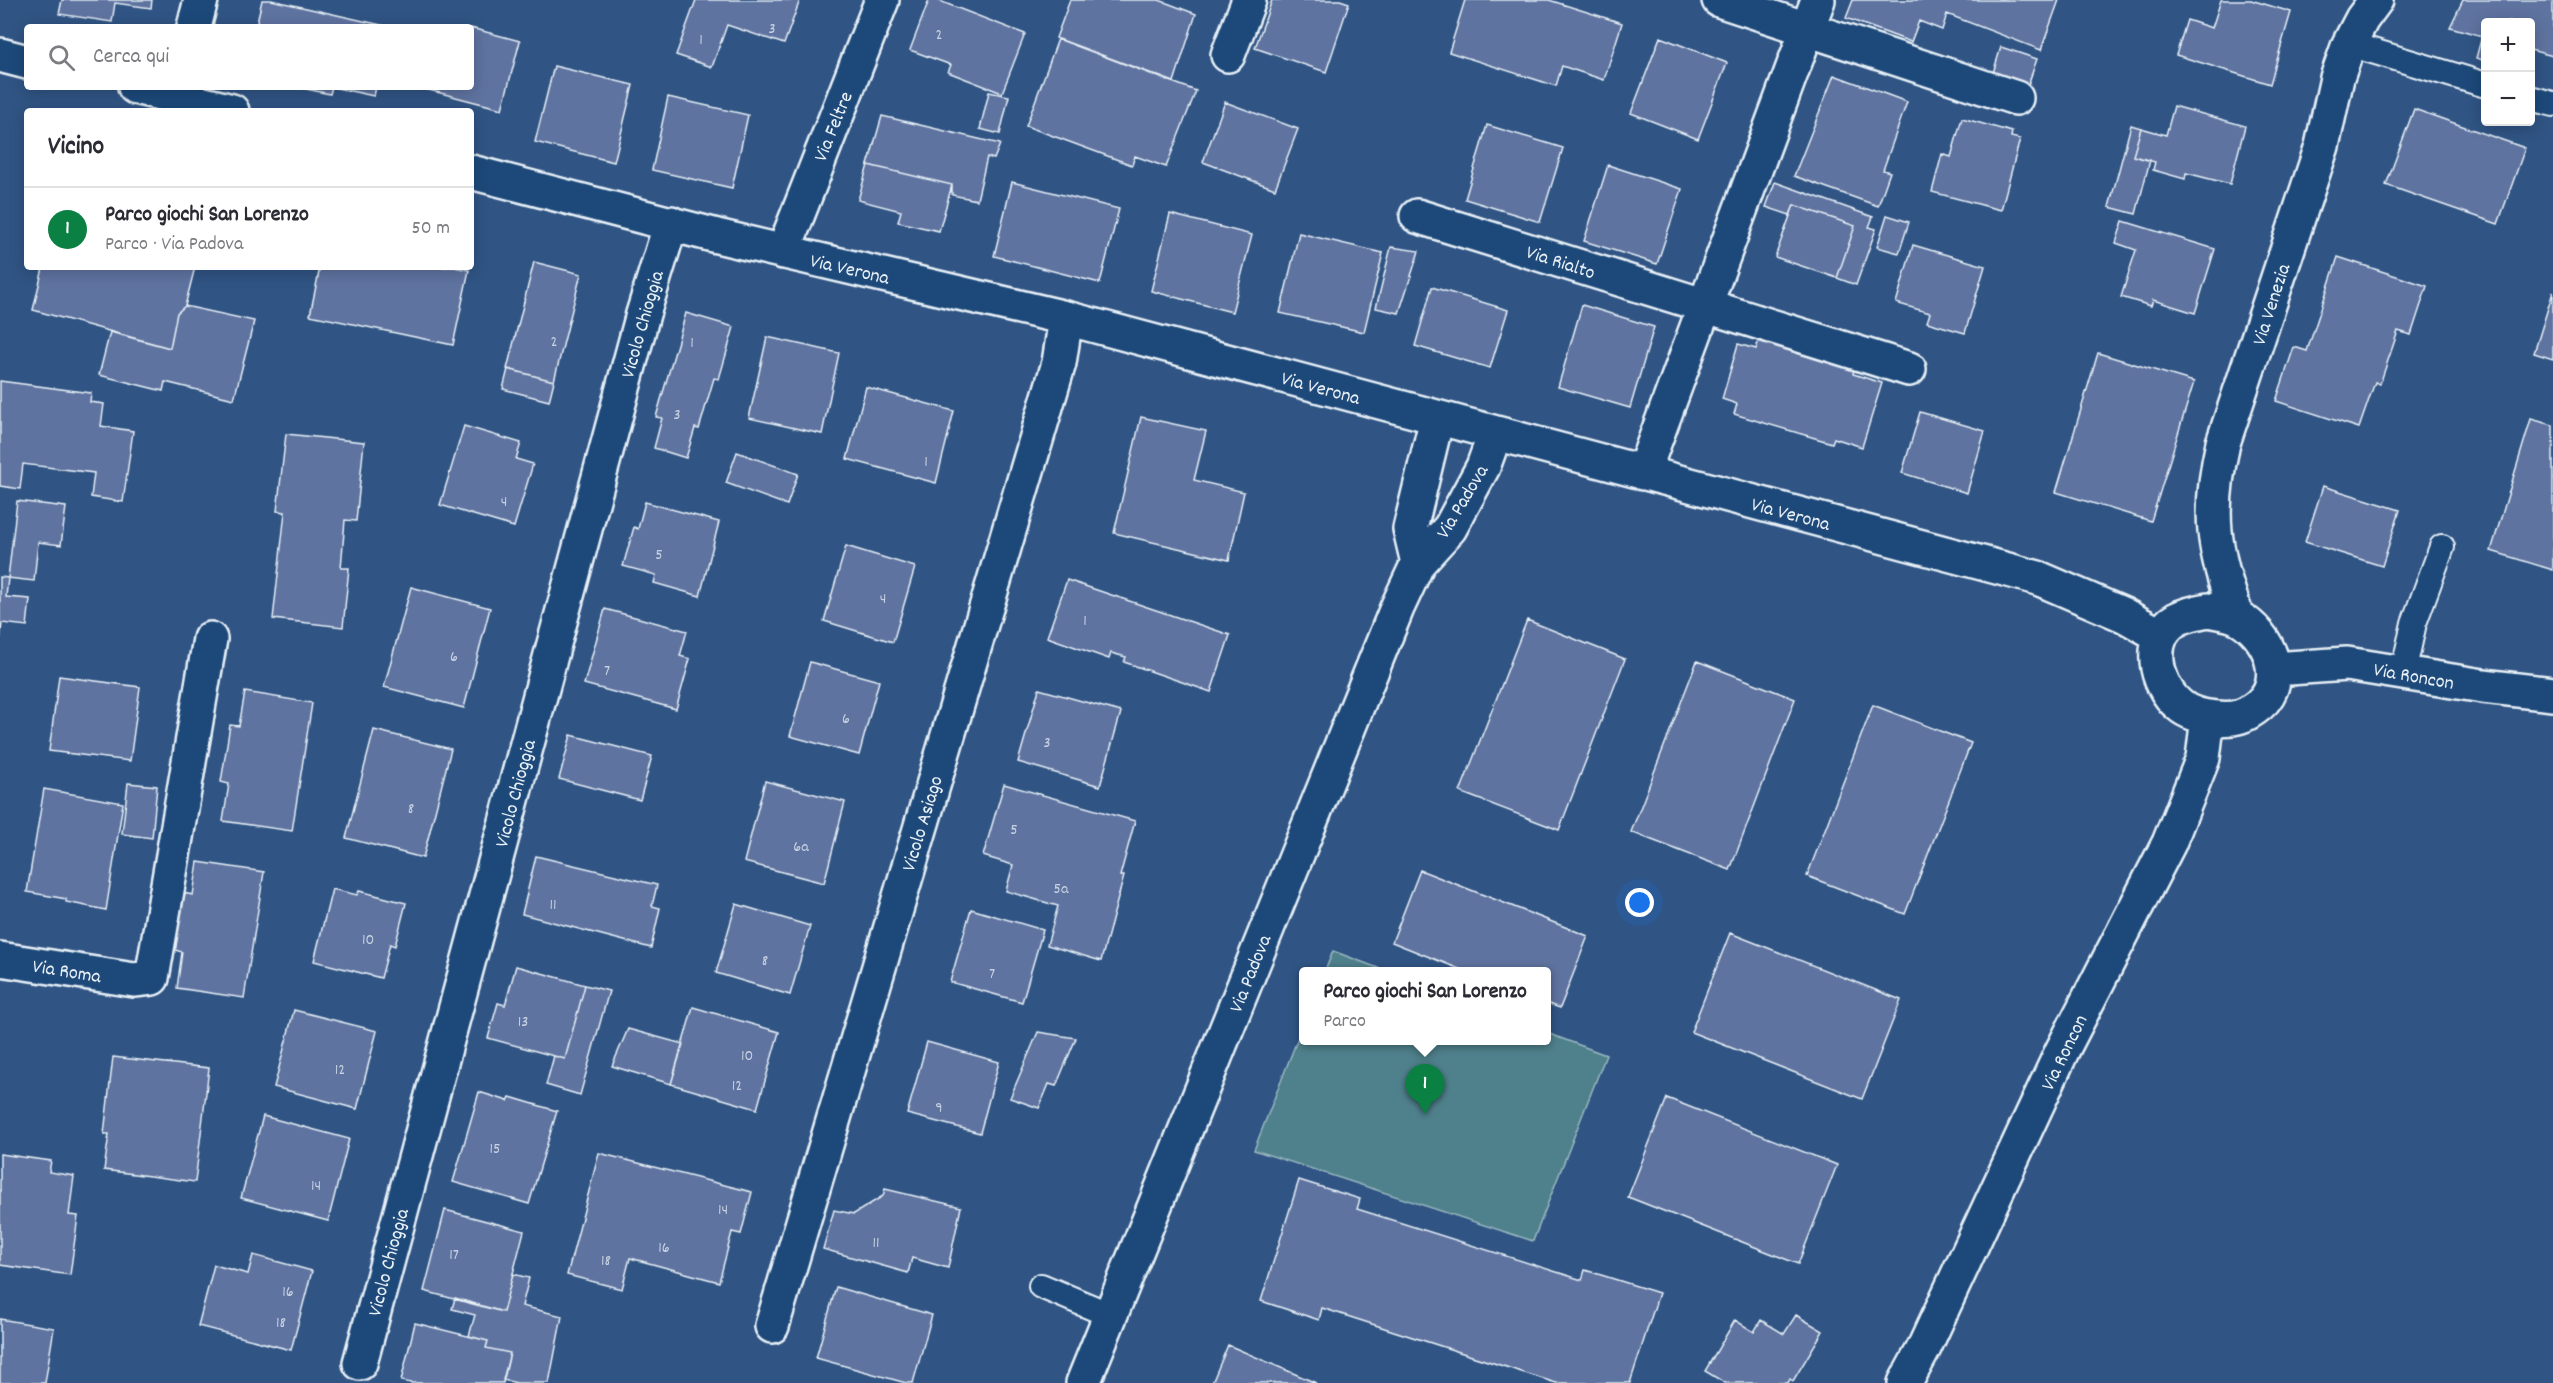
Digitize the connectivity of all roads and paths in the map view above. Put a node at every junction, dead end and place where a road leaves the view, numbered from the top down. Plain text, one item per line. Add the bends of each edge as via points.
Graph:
1 (201, 0) edge
2 (882, 0) edge
3 (1249, 0) edge
4 (1719, 0) edge
5 (2376, 0) edge
6 (1813, 14) edge
7 (195, 24) edge
8 (2349, 44) junction
9 (0, 55) edge
10 (1228, 55) dead end
11 (24, 61) edge
12 (2481, 84) edge
13 (161, 90) edge
14 (179, 92) edge
15 (2016, 98) dead end
16 (2535, 99) edge
17 (2553, 104) edge
18 (224, 108) edge
19 (474, 173) edge
20 (1417, 216) dead end
21 (671, 223) junction
22 (783, 252) junction
23 (1705, 306) junction
24 (1066, 318) junction
25 (1909, 369) dead end
26 (1437, 418) junction
27 (1495, 434) junction
28 (1643, 473) junction
29 (2442, 547) dead end
30 (1418, 563) junction
31 (2237, 617) junction
32 (2161, 636) junction
33 (210, 639) dead end
34 (2274, 669) junction
35 (2403, 672) junction
36 (2553, 694) edge
37 (2208, 717) junction
38 (0, 959) edge
39 (1041, 1286) dead end
40 (1110, 1315) junction
41 (772, 1326) dead end
42 (360, 1363) dead end
43 (1083, 1383) edge
44 (1905, 1383) edge

1 - 7 street
2 - 22 street, Via Feltre
3 - 10 street
4 - 6 street
5 - 8 street, Via Venezia
6 - 15 street
6 - 23 street
8 - 12 lane
8 - 31 street, Via Venezia via 2322,146 2223,443 2214,481 2215,538
9 - 11 street
13 - 14 street
14 - 18 street
16 - 17 lane
19 - 21 street, Via Verona
20 - 23 street, Via Rialto
21 - 22 street, Via Verona
21 - 42 street, Vicolo Chioggia via 643,314
22 - 24 street, Via Verona
23 - 25 street, Via Rialto
23 - 28 street
24 - 26 street, Via Verona
24 - 41 street, Vicolo Asiago via 1059,363
26 - 27 street, Via Verona
26 - 30 street, Via Padova via 1410,529
27 - 28 street, Via Verona
27 - 30 street, Via Padova via 1483,467 1450,528
28 - 32 street, Via Verona via 2038,578 2124,615
29 - 35 lane via 2414,623
30 - 40 street, Via Padova
31 - 32 street via 2208,610 2191,613 2175,620
31 - 34 street via 2254,628 2267,645
32 - 37 street via 2156,659 2166,692 2180,706
33 - 38 street, Via Roma via 152,978 134,980
34 - 35 street, Via Roncon via 2347,664
34 - 37 street via 2264,701 2248,714 2230,719
35 - 36 street, Via Roncon
37 - 44 street, Via Roncon via 2203,758 2169,843 2062,1052
39 - 40 lane
40 - 43 street, Via Padova

